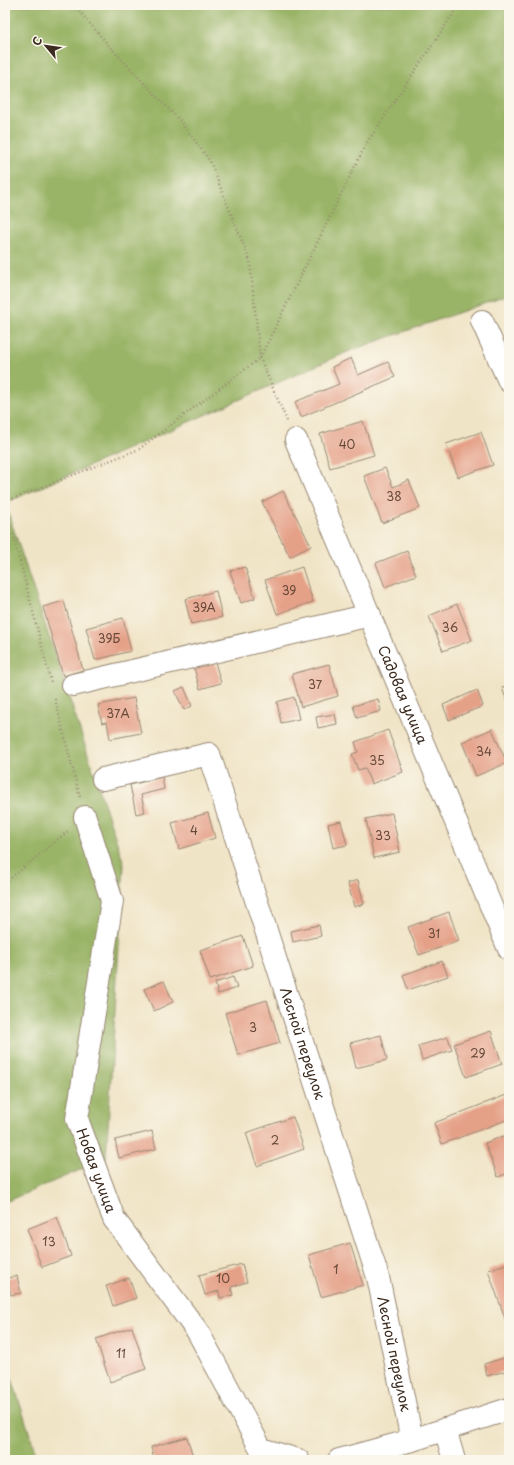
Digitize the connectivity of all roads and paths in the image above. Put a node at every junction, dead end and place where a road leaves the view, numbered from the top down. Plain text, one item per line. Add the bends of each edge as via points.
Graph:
1 (74, 5) edge
2 (459, 5) edge
3 (482, 321) dead end
4 (260, 358) junction
5 (509, 381) edge
6 (296, 440) joint
7 (5, 503) edge
8 (370, 615) junction
9 (60, 689) junction
10 (103, 779) dead end
11 (85, 817) junction
12 (5, 882) edge
13 (509, 949) edge
14 (509, 1409) edge
15 (446, 1429) junction
16 (412, 1440) junction
17 (298, 1460) edge
18 (339, 1460) edge
19 (454, 1460) edge

1 - 4 path via 110,48 181,122 210,161 250,261
2 - 4 path via 366,144
3 - 5 street
4 - 6 path
4 - 7 path via 139,449
6 - 8 street, Садовая улица
7 - 9 path
8 - 9 street
8 - 13 street, Садовая улица
9 - 11 path
10 - 16 street, Лесной переулок via 209,754 378,1277
11 - 12 path
11 - 17 street, Новая улица via 112,901 78,1119 114,1219 198,1332 261,1450
14 - 15 street
15 - 16 street
15 - 19 street
16 - 18 street

